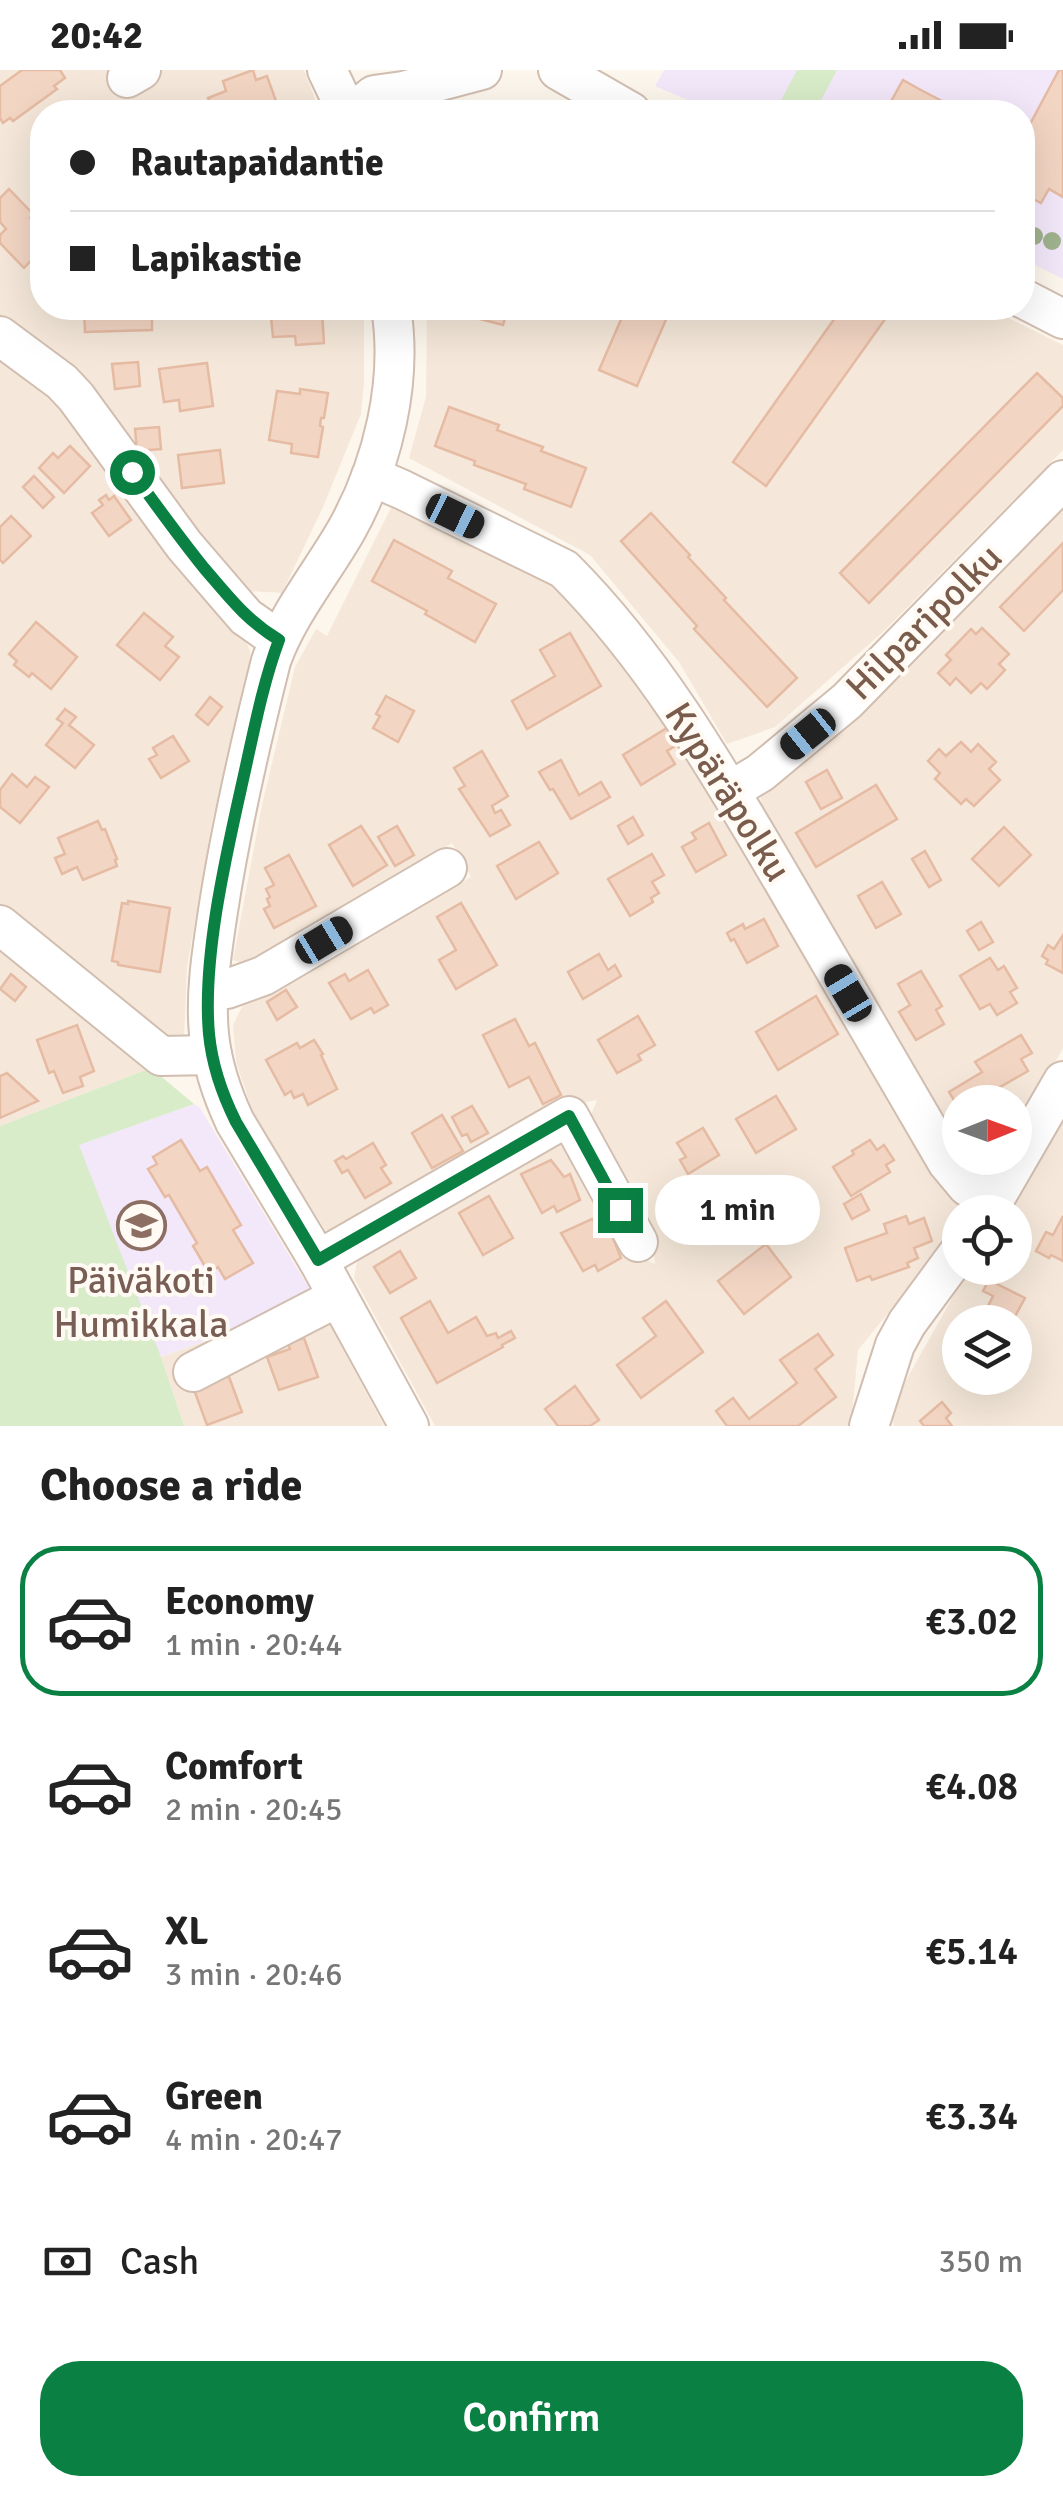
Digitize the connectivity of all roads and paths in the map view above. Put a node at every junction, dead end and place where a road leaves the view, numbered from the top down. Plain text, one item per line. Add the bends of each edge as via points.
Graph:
1 (327, 70) edge
2 (482, 70) edge
3 (558, 70) edge
4 (444, 79) junction
5 (343, 100) edge
6 (367, 100) edge
7 (412, 100) edge
8 (610, 100) edge
9 (1035, 304) edge
10 (1063, 318) edge
11 (391, 320) edge
12 (0, 336) edge
13 (371, 476) junction
14 (1063, 480) edge
15 (279, 640) junction
16 (730, 791) junction
17 (447, 868) dead end
18 (0, 925) edge
19 (208, 990) junction
20 (212, 1055) junction
21 (1063, 1081) edge
22 (976, 1195) edge
23 (997, 1195) edge
24 (638, 1242) dead end
25 (318, 1260) junction
26 (942, 1277) edge
27 (338, 1297) junction
28 (193, 1372) dead end
29 (409, 1426) edge
30 (869, 1426) edge

1 - 5 street
2 - 4 street
3 - 8 street
4 - 6 street
4 - 7 street
9 - 10 street
11 - 13 street via 392,386
12 - 15 street via 76,396 184,546 246,617
13 - 15 street
13 - 16 street, Kypäräpolku via 564,569 653,671
14 - 16 street, Hilparipolku via 846,701
15 - 19 street via 236,811
16 - 22 street, Kypäräpolku via 947,1162
17 - 19 street via 263,976
18 - 20 street via 160,1056
19 - 20 street
20 - 25 street via 224,1099
21 - 23 street
24 - 25 street via 569,1116
25 - 27 street
26 - 30 street via 895,1345
27 - 28 street
27 - 29 street

